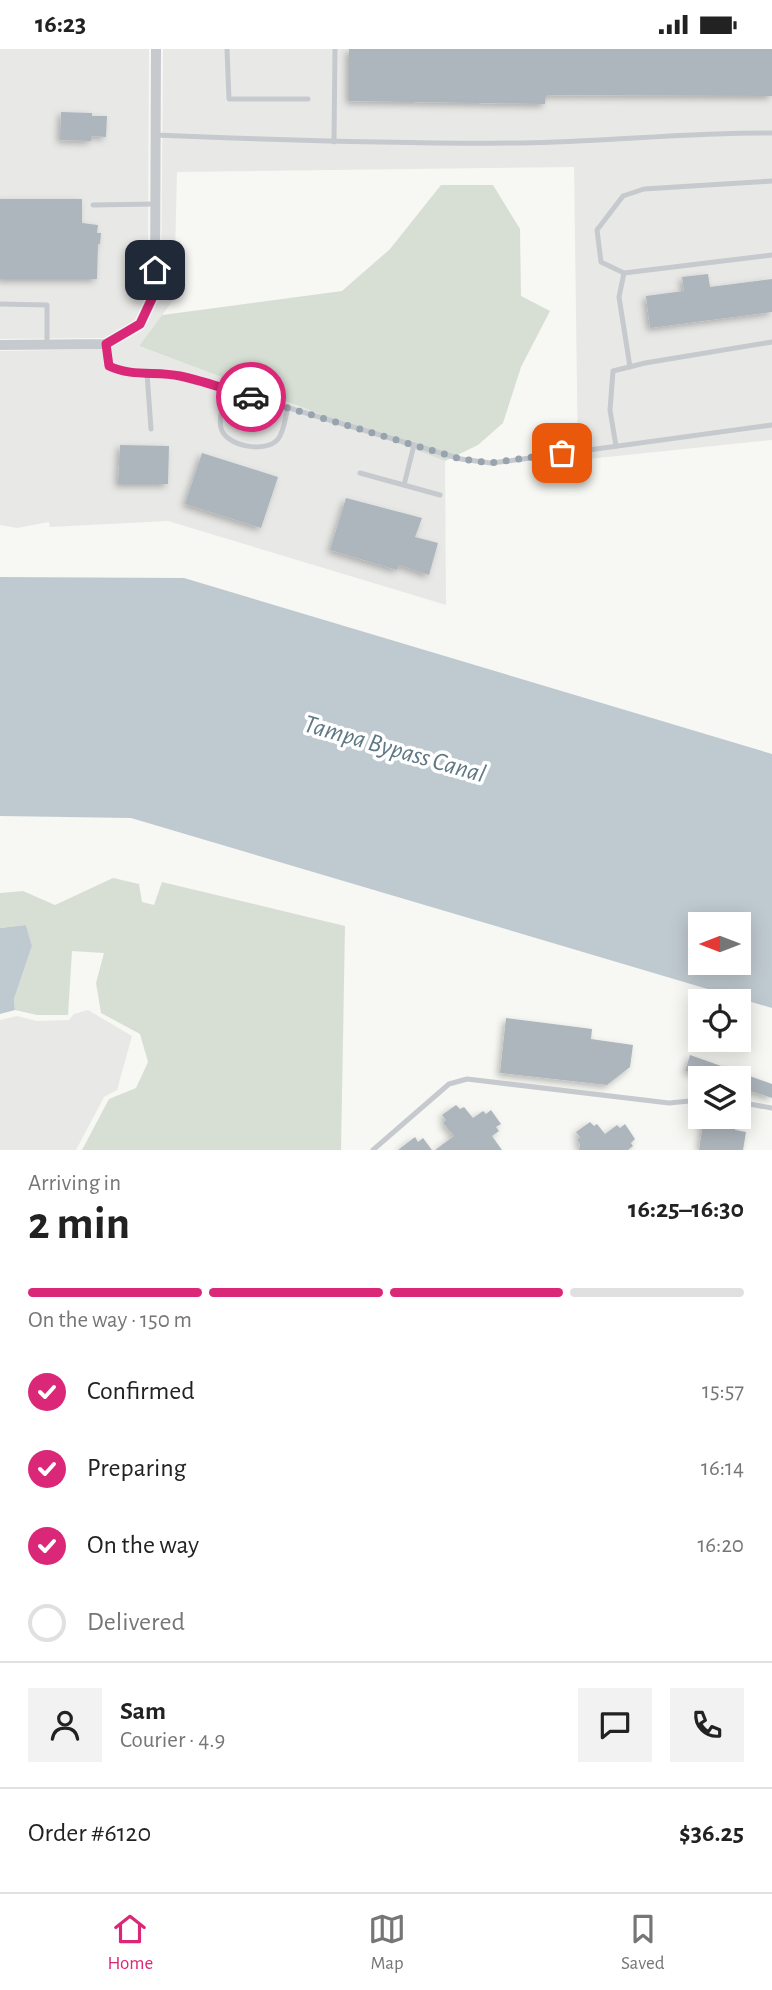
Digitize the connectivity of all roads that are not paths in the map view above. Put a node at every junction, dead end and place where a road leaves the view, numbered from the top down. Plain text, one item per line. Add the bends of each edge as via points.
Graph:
1 (156, 49) edge
2 (227, 49) edge
3 (335, 49) edge
4 (308, 99) dead end
5 (772, 133) edge
6 (155, 135) junction
7 (334, 142) junction
8 (772, 181) edge
9 (155, 204) junction
10 (93, 205) dead end
11 (772, 255) edge
12 (624, 273) junction
13 (0, 304) edge
14 (772, 342) edge
15 (47, 344) junction
16 (106, 344) junction
17 (0, 345) edge
18 (629, 367) junction
19 (147, 373) junction
20 (228, 390) junction
21 (288, 408) junction
22 (772, 425) edge
23 (151, 429) dead end
24 (414, 445) junction
25 (616, 446) junction
26 (360, 473) dead end
27 (404, 485) junction
28 (440, 495) dead end
29 (688, 1101) edge
30 (751, 1104) edge
31 (772, 1108) edge
32 (373, 1150) edge

1 - 6 street
2 - 4 lane via 229,99
3 - 7 lane
5 - 7 lane via 525,143
6 - 7 lane
6 - 9 street
8 - 12 lane via 644,189 622,196 597,230 601,262
9 - 10 lane
9 - 16 street via 155,292 140,324
11 - 12 lane
12 - 18 lane via 620,297
13 - 15 lane via 47,305
14 - 18 lane
15 - 16 street
15 - 17 street
16 - 19 lane via 109,366 121,372
18 - 25 lane via 613,371 610,410
19 - 20 lane via 180,376
19 - 23 lane
20 - 21 lane
20 - 21 lane via 221,428 234,441 259,446 274,443
21 - 24 lane
22 - 25 lane
24 - 25 lane via 491,463
24 - 27 lane
26 - 27 lane
27 - 28 lane
29 - 32 lane via 669,1103 467,1080 449,1084
30 - 31 lane

